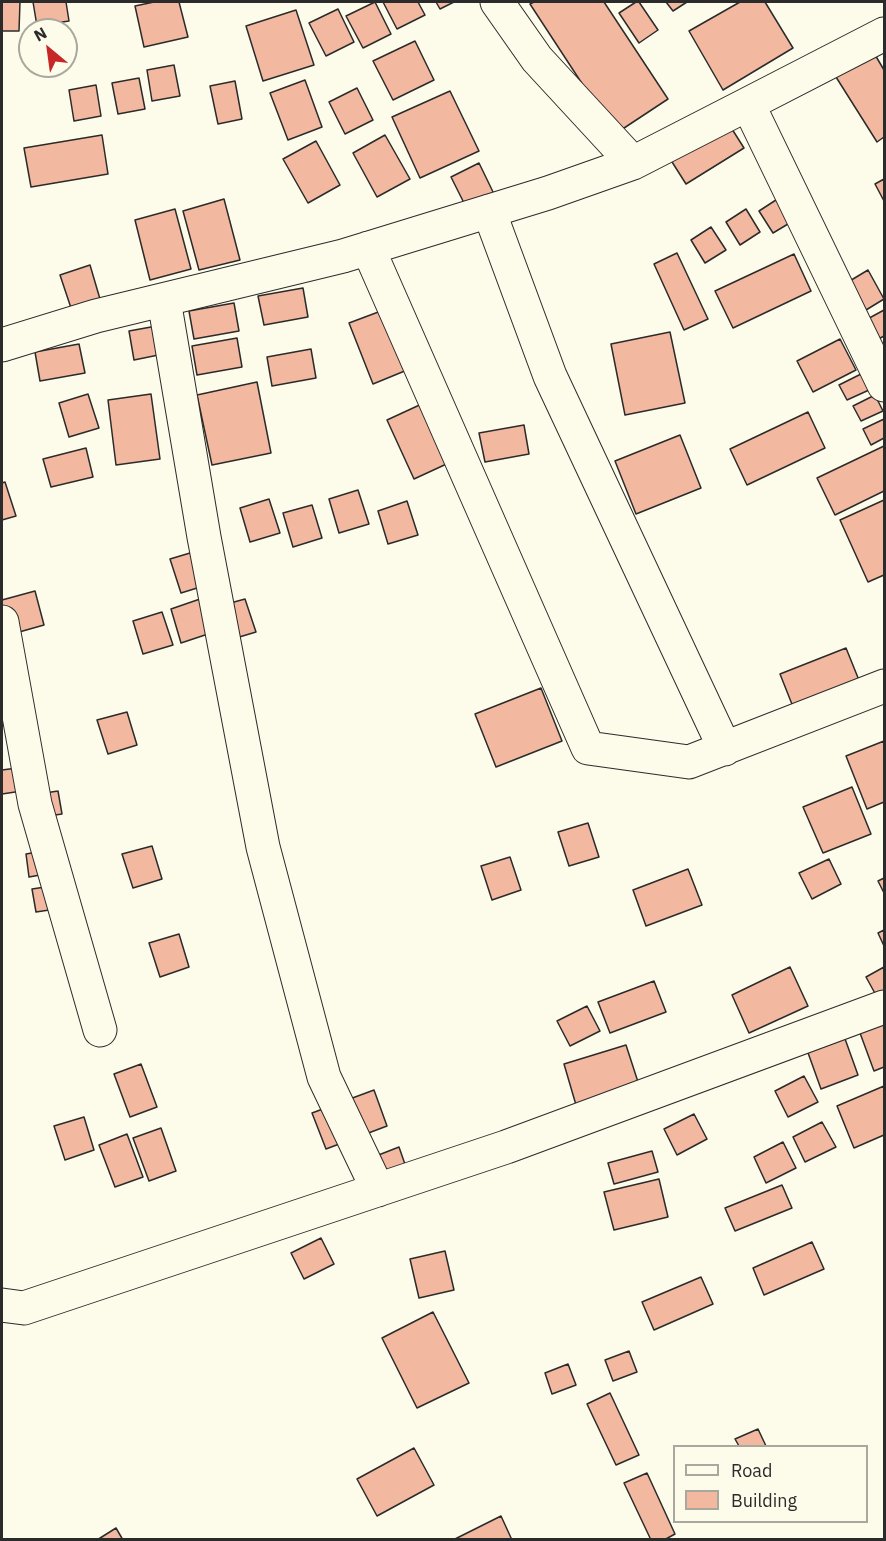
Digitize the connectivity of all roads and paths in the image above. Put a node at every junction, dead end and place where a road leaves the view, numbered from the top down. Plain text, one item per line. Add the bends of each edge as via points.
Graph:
1 (497, 2) edge
2 (885, 34) edge
3 (748, 104) junction
4 (633, 163) junction
5 (489, 211) junction
6 (368, 248) junction
7 (164, 300) junction
8 (2, 345) edge
9 (876, 346) edge
10 (885, 385) edge
11 (2, 622) edge
12 (885, 686) edge
13 (725, 749) junction
14 (885, 1007) edge
15 (100, 1030) dead end
16 (378, 1190) junction
17 (2, 1305) edge

1 - 4 street via 537,59
2 - 3 street
3 - 4 street
3 - 9 street
4 - 5 street
5 - 6 street
5 - 13 street via 550,376
6 - 7 street
6 - 13 street via 588,748 689,762
7 - 8 street
7 - 16 street via 263,847 324,1077
9 - 10 street
11 - 15 street via 35,804
12 - 13 street
14 - 16 street via 506,1147
16 - 17 street via 24,1308

